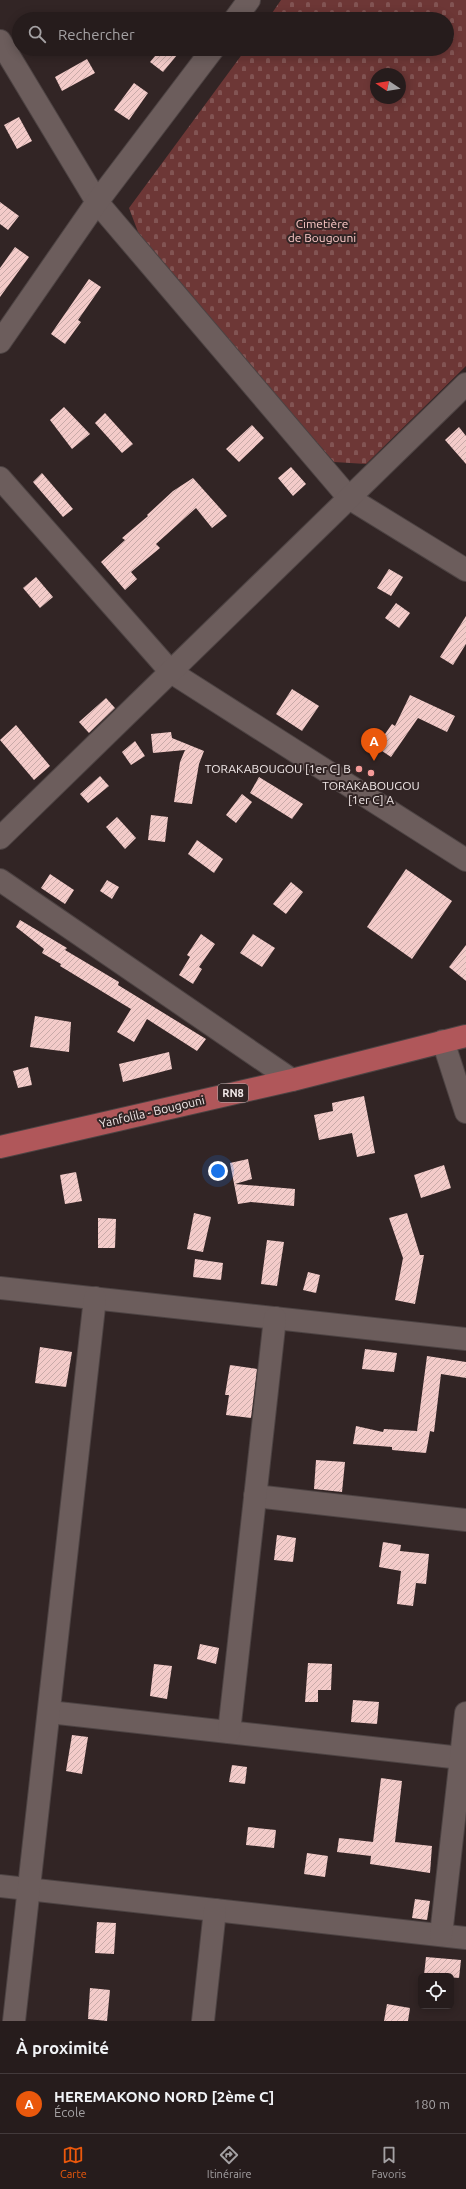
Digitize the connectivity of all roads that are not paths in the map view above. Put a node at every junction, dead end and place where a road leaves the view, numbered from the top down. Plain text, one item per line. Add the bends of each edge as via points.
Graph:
1 (0, 41) edge
2 (208, 56) edge
3 (97, 202) junction
4 (0, 342) edge
5 (466, 384) edge
6 (0, 478) edge
7 (349, 498) junction
8 (466, 570) edge
9 (171, 672) junction
10 (0, 838) edge
11 (466, 860) edge
12 (0, 880) edge
13 (466, 1036) edge
14 (443, 1041) junction
15 (292, 1080) junction
16 (466, 1112) edge
17 (0, 1147) edge
18 (0, 1288) edge
19 (95, 1298) junction
20 (275, 1318) junction
21 (466, 1339) edge
22 (256, 1496) junction
23 (466, 1520) edge
24 (49, 1712) junction
25 (466, 1713) edge
26 (229, 1732) junction
27 (461, 1758) junction
28 (0, 1886) edge
29 (29, 1889) junction
30 (215, 1910) junction
31 (441, 1935) junction
32 (466, 1938) edge
33 (14, 2021) edge
34 (203, 2021) edge

1 - 3 street
2 - 3 street
3 - 4 street
3 - 7 street
5 - 7 street
6 - 9 street
7 - 8 street
7 - 9 street
9 - 10 street
9 - 11 street
12 - 15 street
13 - 14 main road, Yanfolila - Bougouni / RN8
14 - 15 main road, Yanfolila - Bougouni / RN8
14 - 16 street
15 - 17 main road, Yanfolila - Bougouni / RN8
18 - 19 street
19 - 20 street
19 - 24 street
20 - 21 street
20 - 22 street
22 - 23 street
22 - 26 street
24 - 26 street
24 - 29 street
25 - 27 street
26 - 27 street
27 - 31 street
28 - 29 street
29 - 30 street
29 - 33 street
30 - 31 street
30 - 34 street
31 - 32 street

